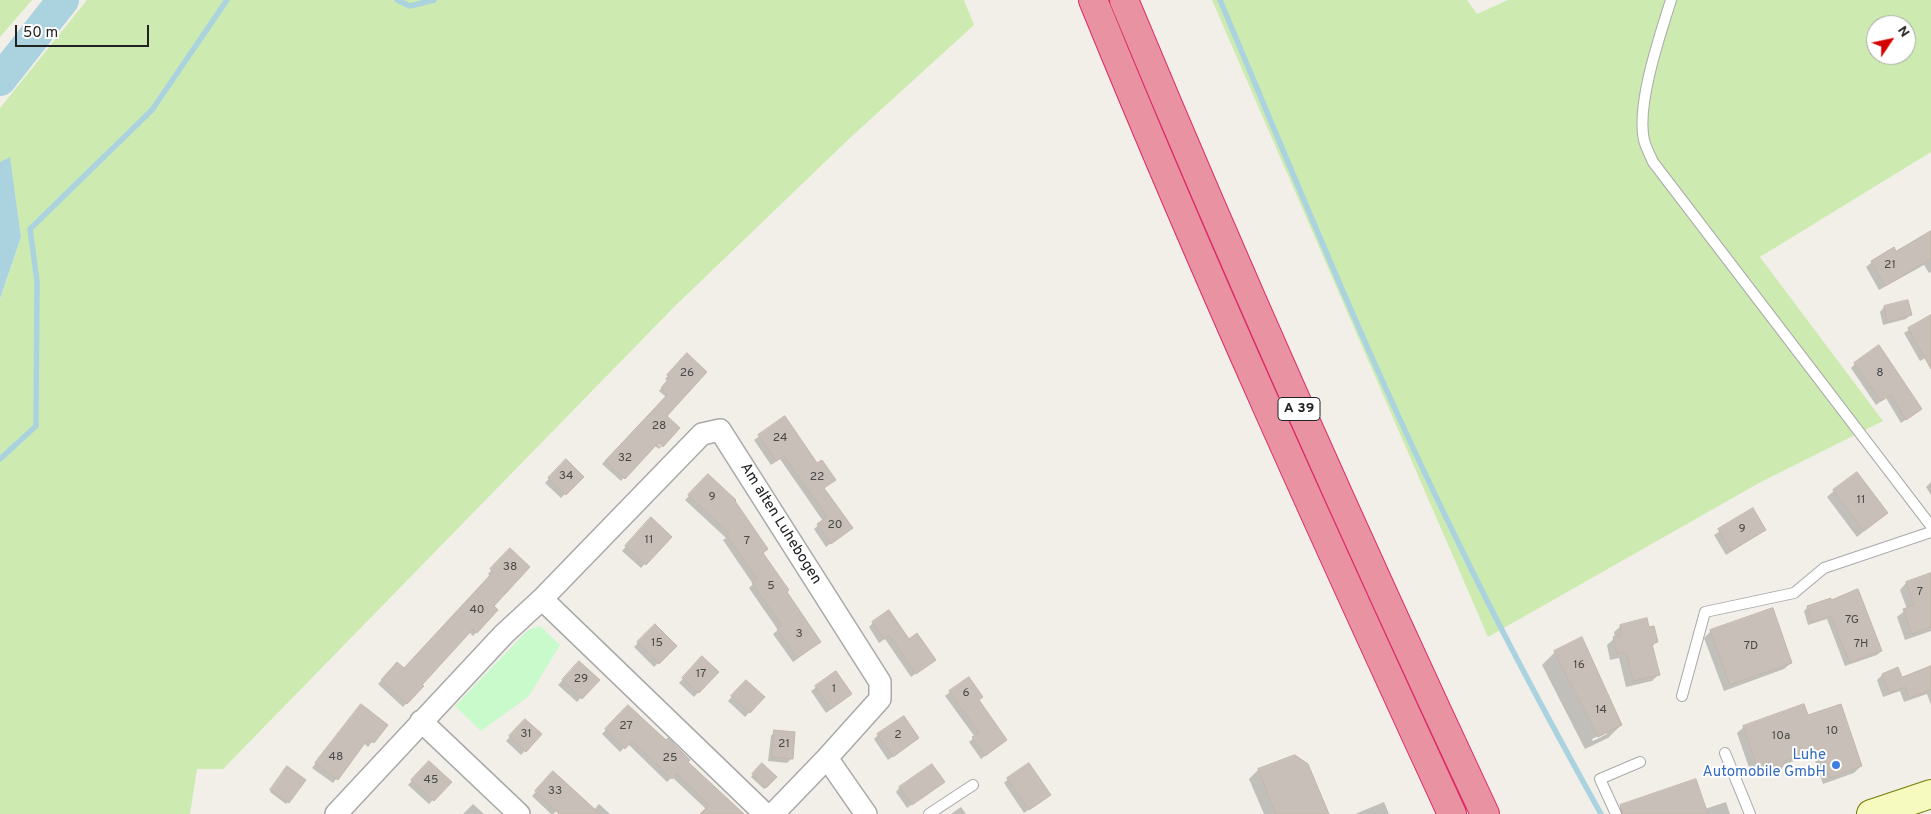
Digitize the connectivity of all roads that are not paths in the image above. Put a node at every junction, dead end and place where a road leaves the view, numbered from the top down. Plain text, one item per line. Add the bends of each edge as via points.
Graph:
1 (1093, 0) edge
2 (1124, 0) edge
3 (1671, 0) edge
4 (1931, 526) edge
5 (1931, 532) edge
6 (542, 599) junction
7 (1682, 696) dead end
8 (421, 721) junction
9 (1725, 753) dead end
10 (827, 758) junction
11 (1640, 762) dead end
12 (973, 785) dead end
13 (1931, 794) edge
14 (336, 814) edge
15 (520, 814) edge
16 (765, 814) edge
17 (773, 814) edge
18 (866, 814) edge
19 (930, 814) edge
20 (1452, 814) edge
21 (1485, 814) edge
22 (1616, 814) edge
23 (1750, 814) edge
24 (1871, 814) edge

1 - 20 highway, A 39 via 1262,398
2 - 21 highway, A 39 via 1284,376
3 - 4 lane via 1642,108 1644,140 1653,162
5 - 7 lane via 1824,568 1794,593 1705,612
6 - 8 street, Am alten Luhebogen
6 - 10 street, Am alten Luhebogen via 702,434 720,430 880,682 880,699
6 - 16 street
8 - 14 street, Am alten Luhebogen
8 - 15 street
9 - 23 lane
10 - 17 street, Am alten Luhebogen
10 - 18 street
11 - 22 lane via 1600,778
12 - 19 lane
13 - 24 main road

